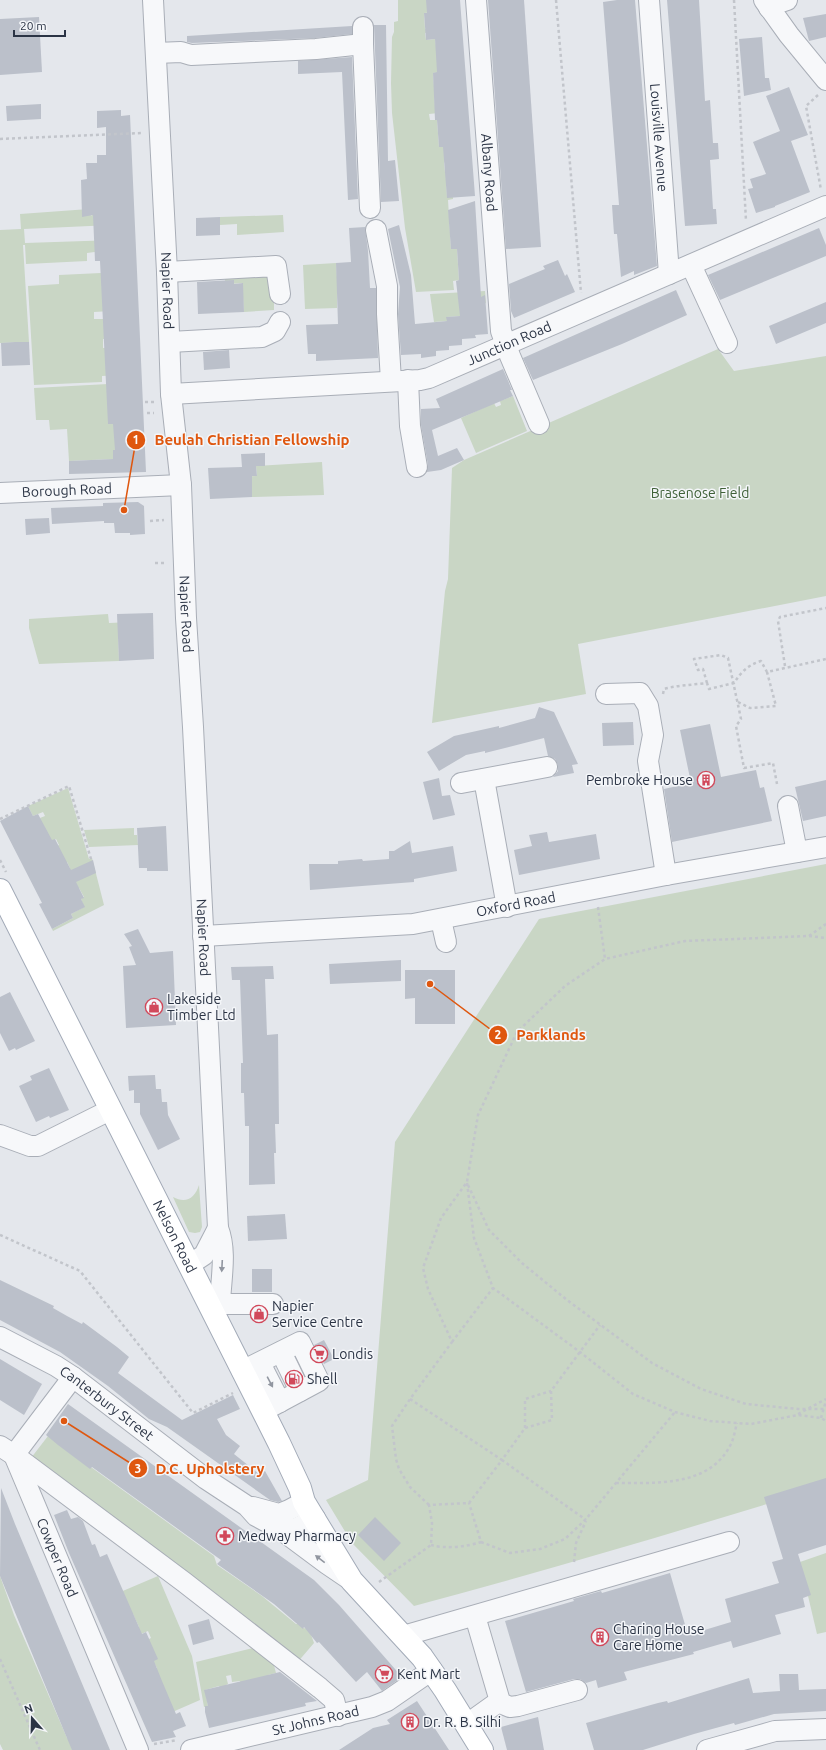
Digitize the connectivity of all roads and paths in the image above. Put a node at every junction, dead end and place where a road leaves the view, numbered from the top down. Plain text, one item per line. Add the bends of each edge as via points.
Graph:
1 (153, 0) edge
2 (476, 0) edge
3 (556, 0) edge
4 (649, 0) edge
5 (734, 0) edge
6 (787, 0) edge
7 (767, 4) edge
8 (156, 53) junction
9 (823, 87) edge
10 (148, 132) dead end
11 (0, 139) edge
12 (825, 207) edge
13 (370, 208) dead end
14 (376, 230) dead end
15 (747, 240) junction
16 (691, 265) junction
17 (167, 272) junction
18 (669, 274) junction
19 (280, 294) dead end
20 (583, 311) junction
21 (280, 322) dead end
22 (170, 342) junction
23 (727, 343) dead end
24 (506, 345) junction
25 (399, 381) junction
26 (171, 394) junction
27 (539, 424) dead end
28 (417, 466) dead end
29 (181, 485) junction
30 (0, 494) edge
31 (150, 520) dead end
32 (167, 520) dead end
33 (155, 563) dead end
34 (170, 563) dead end
35 (826, 608) edge
36 (826, 659) edge
37 (785, 667) junction
38 (767, 672) junction
39 (734, 683) junction
40 (707, 684) junction
41 (606, 694) dead end
42 (738, 702) junction
43 (649, 710) junction
44 (547, 767) dead end
45 (484, 779) junction
46 (461, 783) dead end
47 (777, 784) dead end
48 (788, 806) dead end
49 (0, 819) edge
50 (826, 847) edge
51 (796, 852) junction
52 (91, 859) dead end
53 (666, 875) junction
54 (0, 890) edge
55 (594, 890) junction
56 (507, 907) junction
57 (441, 920) junction
58 (826, 924) edge
59 (203, 936) junction
60 (809, 936) junction
61 (826, 938) edge
62 (446, 942) dead end
63 (605, 960) junction
64 (110, 1110) junction
65 (0, 1134) edge
66 (467, 1182) junction
67 (218, 1228) junction
68 (0, 1235) edge
69 (189, 1265) junction
70 (493, 1288) junction
71 (273, 1304) dead end
72 (216, 1307) junction
73 (600, 1325) junction
74 (0, 1337) edge
75 (452, 1342) junction
76 (580, 1352) junction
77 (251, 1373) junction
78 (73, 1377) junction
79 (551, 1391) junction
80 (410, 1399) junction
81 (826, 1400) edge
82 (272, 1406) junction
83 (811, 1409) junction
84 (824, 1409) edge
85 (675, 1412) junction
86 (798, 1414) junction
87 (821, 1418) junction
88 (826, 1421) edge
89 (737, 1423) junction
90 (525, 1428) junction
91 (7, 1451) edge
92 (502, 1460) junction
93 (616, 1483) junction
94 (469, 1503) junction
95 (430, 1505) junction
96 (247, 1506) junction
97 (309, 1510) junction
98 (586, 1519) junction
99 (280, 1529) junction
100 (480, 1542) junction
101 (729, 1542) dead end
102 (431, 1545) junction
103 (574, 1562) dead end
104 (352, 1581) junction
105 (376, 1585) dead end
106 (475, 1616) junction
107 (403, 1636) junction
108 (0, 1659) edge
109 (432, 1670) junction
110 (577, 1690) dead end
111 (498, 1702) junction
112 (338, 1716) junction
113 (466, 1725) junction
114 (826, 1729) edge
115 (188, 1744) edge
116 (743, 1745) edge
117 (144, 1746) edge
118 (40, 1750) edge
119 (482, 1750) edge
120 (707, 1750) edge

1 - 8 street, Napier Road
2 - 24 street, Albany Road via 501,331
3 - 20 path
4 - 18 street, Louisville Avenue
5 - 15 path
6 - 7 street
7 - 9 street via 807,59
8 - 13 street via 181,52 191,55 316,49 363,36
8 - 17 street, Napier Road
9 - 12 path via 806,106
10 - 11 path
12 - 15 street, Junction Road
14 - 25 street via 387,286 387,314
15 - 16 street, Junction Road
16 - 18 street, Junction Road
16 - 23 street
17 - 19 street via 276,266
17 - 22 street, Napier Road
18 - 20 street, Junction Road
20 - 24 street, Junction Road
21 - 22 street via 275,331 262,337
22 - 26 street, Napier Road
24 - 25 street, Junction Road via 429,378
24 - 27 street, Albany Road
25 - 26 street, Junction Road
25 - 28 street
26 - 29 street, Napier Road
29 - 30 street, Borough Road
29 - 59 street, Napier Road
31 - 32 path
33 - 34 path
35 - 37 path via 780,617 778,621
36 - 37 path
37 - 38 path
38 - 39 path via 761,661 744,670
38 - 42 path via 776,706 750,708
39 - 40 path via 709,688
39 - 40 path via 728,658 721,655 694,659 698,670 702,669
39 - 42 path
40 - 43 path via 664,689 664,706
41 - 43 street via 640,693
42 - 47 path via 741,719 736,726 744,768 773,763
43 - 53 street via 653,735 648,761
44 - 45 street
45 - 46 street
45 - 56 street
48 - 51 street
49 - 52 path via 69,786
50 - 51 street, Oxford Road
51 - 53 street, Oxford Road
53 - 55 street, Oxford Road
54 - 64 main road, Nelson Road
55 - 56 street, Oxford Road
55 - 63 path via 600,915
56 - 57 street, Oxford Road
57 - 59 street, Oxford Road via 405,925
57 - 62 street
58 - 60 path
59 - 67 street, Napier Road
60 - 61 path
60 - 63 path via 684,941
63 - 66 path via 565,986 517,1032 478,1115
64 - 65 street via 38,1146 30,1146
64 - 69 main road, Nelson Road
66 - 70 path via 474,1238
66 - 73 path via 489,1230 528,1268
66 - 75 path via 441,1218 423,1268 428,1289
67 - 69 street via 204,1255
67 -> 72 street, Napier Road via 222,1248
68 - 77 path via 80,1271 193,1413
69 - 72 main road, Nelson Road
70 - 75 path
70 - 76 path
71 - 72 street
72 - 77 main road, Nelson Road
73 - 76 path
73 - 83 path via 652,1363 701,1389 746,1404
74 - 78 street, Canterbury Street
75 - 80 path
76 - 79 path
76 - 85 path via 633,1394
77 - 82 main road, Nelson Road
77 - 82 street via 300,1342 319,1381
78 - 91 street
78 - 96 street, Canterbury Street
79 - 90 path via 525,1399
79 - 90 path via 552,1420
80 - 92 path
80 - 95 path via 392,1426 396,1459 406,1483
81 - 83 path
81 - 84 path
82 - 97 main road, Nelson Road via 290,1468
83 - 84 path
83 - 86 path
84 - 87 path
85 - 89 path via 710,1421
85 - 93 path
86 - 87 path
86 - 89 path via 751,1424
87 - 88 path
89 - 93 path via 731,1444 716,1464 695,1476 671,1482
90 - 92 path
91 - 112 street via 184,1582 324,1691 334,1702
91 - 117 street, Cowper Road
92 - 94 path
92 - 98 path
93 - 98 path
94 - 95 path
94 - 100 path
95 - 102 path
96 - 97 street, Canterbury Street via 279,1514 289,1510
96 - 99 street, Canterbury Street via 256,1516
97 - 99 street via 295,1530
97 - 104 main road, Nelson Road
98 - 100 path via 565,1539 540,1549 510,1553
98 - 103 path via 576,1543
104 -> 99 street, Canterbury Street
100 - 102 path via 438,1547
101 - 106 street
102 - 105 path
104 - 107 main road, Canterbury Street
106 - 107 street
106 - 111 street via 499,1694
107 - 109 main road, Canterbury Street
108 - 118 path
109 - 112 street, St Johns Road via 383,1703
109 - 113 main road, Canterbury Street
110 - 111 street via 518,1706
111 - 113 street
112 - 115 street, St Johns Road
113 - 119 main road, Canterbury Street
114 - 116 street via 780,1730
115 - 117 path
116 - 120 street

